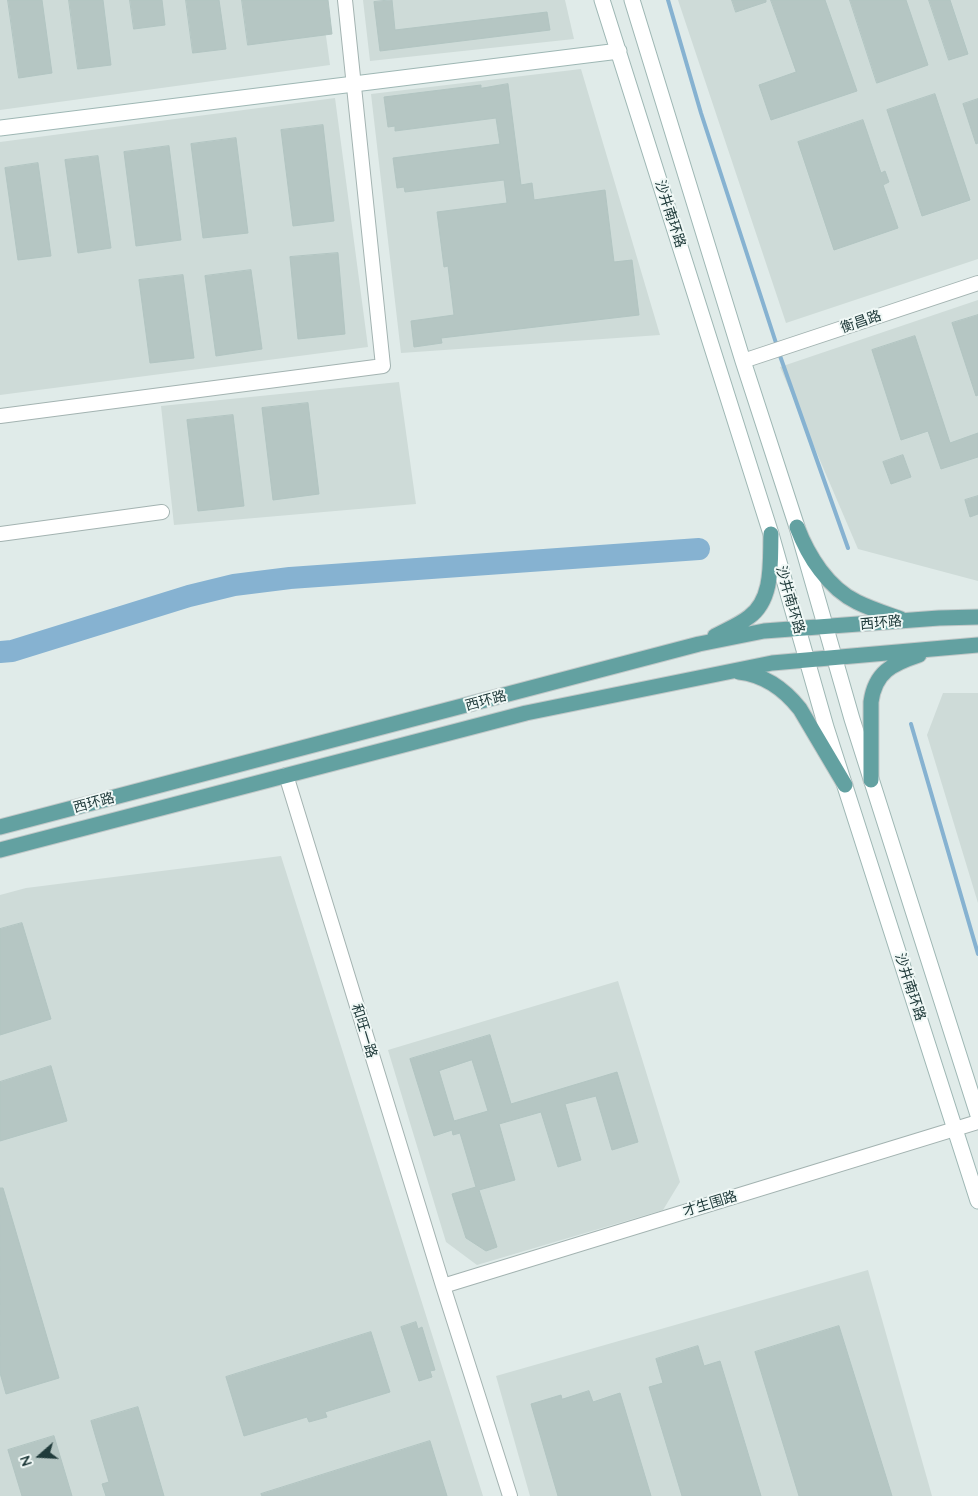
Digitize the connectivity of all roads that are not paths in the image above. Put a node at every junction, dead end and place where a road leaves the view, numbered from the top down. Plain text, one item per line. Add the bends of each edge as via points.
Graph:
1 (346, 0) edge
2 (602, 0) edge
3 (632, 0) edge
4 (619, 51) junction
5 (354, 84) junction
6 (0, 128) edge
7 (978, 283) edge
8 (744, 362) junction
9 (0, 416) edge
10 (162, 512) dead end
11 (797, 527) junction
12 (0, 534) edge
13 (772, 534) junction
14 (978, 617) edge
15 (905, 621) junction
16 (825, 627) junction
17 (798, 629) junction
18 (699, 644) junction
19 (978, 645) edge
20 (941, 648) junction
21 (834, 657) junction
22 (807, 660) junction
23 (733, 671) junction
24 (286, 775) junction
25 (871, 780) junction
26 (845, 785) junction
27 (0, 827) edge
28 (0, 850) edge
29 (978, 1115) edge
30 (978, 1122) edge
31 (956, 1129) junction
32 (978, 1201) edge
33 (443, 1286) junction
34 (510, 1496) edge

1 - 5 street
2 - 4 main road, 沙井南环路
3 - 8 main road, 沙井南环路
4 - 5 main road
4 - 13 main road, 沙井南环路
5 - 6 main road
5 - 9 street via 383,366
7 - 8 street, 衡昌路
8 - 11 main road, 沙井南环路
10 - 12 street
11 - 15 main road via 809,553 836,586 856,602
11 - 16 main road, 沙井南环路
13 - 17 main road, 沙井南环路
13 - 18 main road via 768,587 758,609
14 - 15 main road, 西环路
15 - 16 main road, 西环路
16 - 17 main road, 西环路
16 - 21 main road, 沙井南环路
17 - 18 main road, 西环路 via 764,631
17 - 22 main road, 沙井南环路
18 - 27 main road, 西环路
19 - 20 main road, 西环路
20 - 21 main road, 西环路
20 - 25 main road via 892,666 877,682 871,702
21 - 22 main road, 西环路
21 - 25 main road, 沙井南环路
22 - 23 main road, 西环路
22 - 26 main road, 沙井南环路
23 - 24 main road, 西环路 via 526,713
23 - 26 main road via 754,675 784,691 800,709
24 - 28 main road, 西环路
24 - 33 street, 和旺一路
25 - 29 main road, 沙井南环路
26 - 31 main road, 沙井南环路
30 - 31 street, 才生围路
31 - 32 main road, 沙井南环路
31 - 33 street, 才生围路
33 - 34 street, 和旺一路

